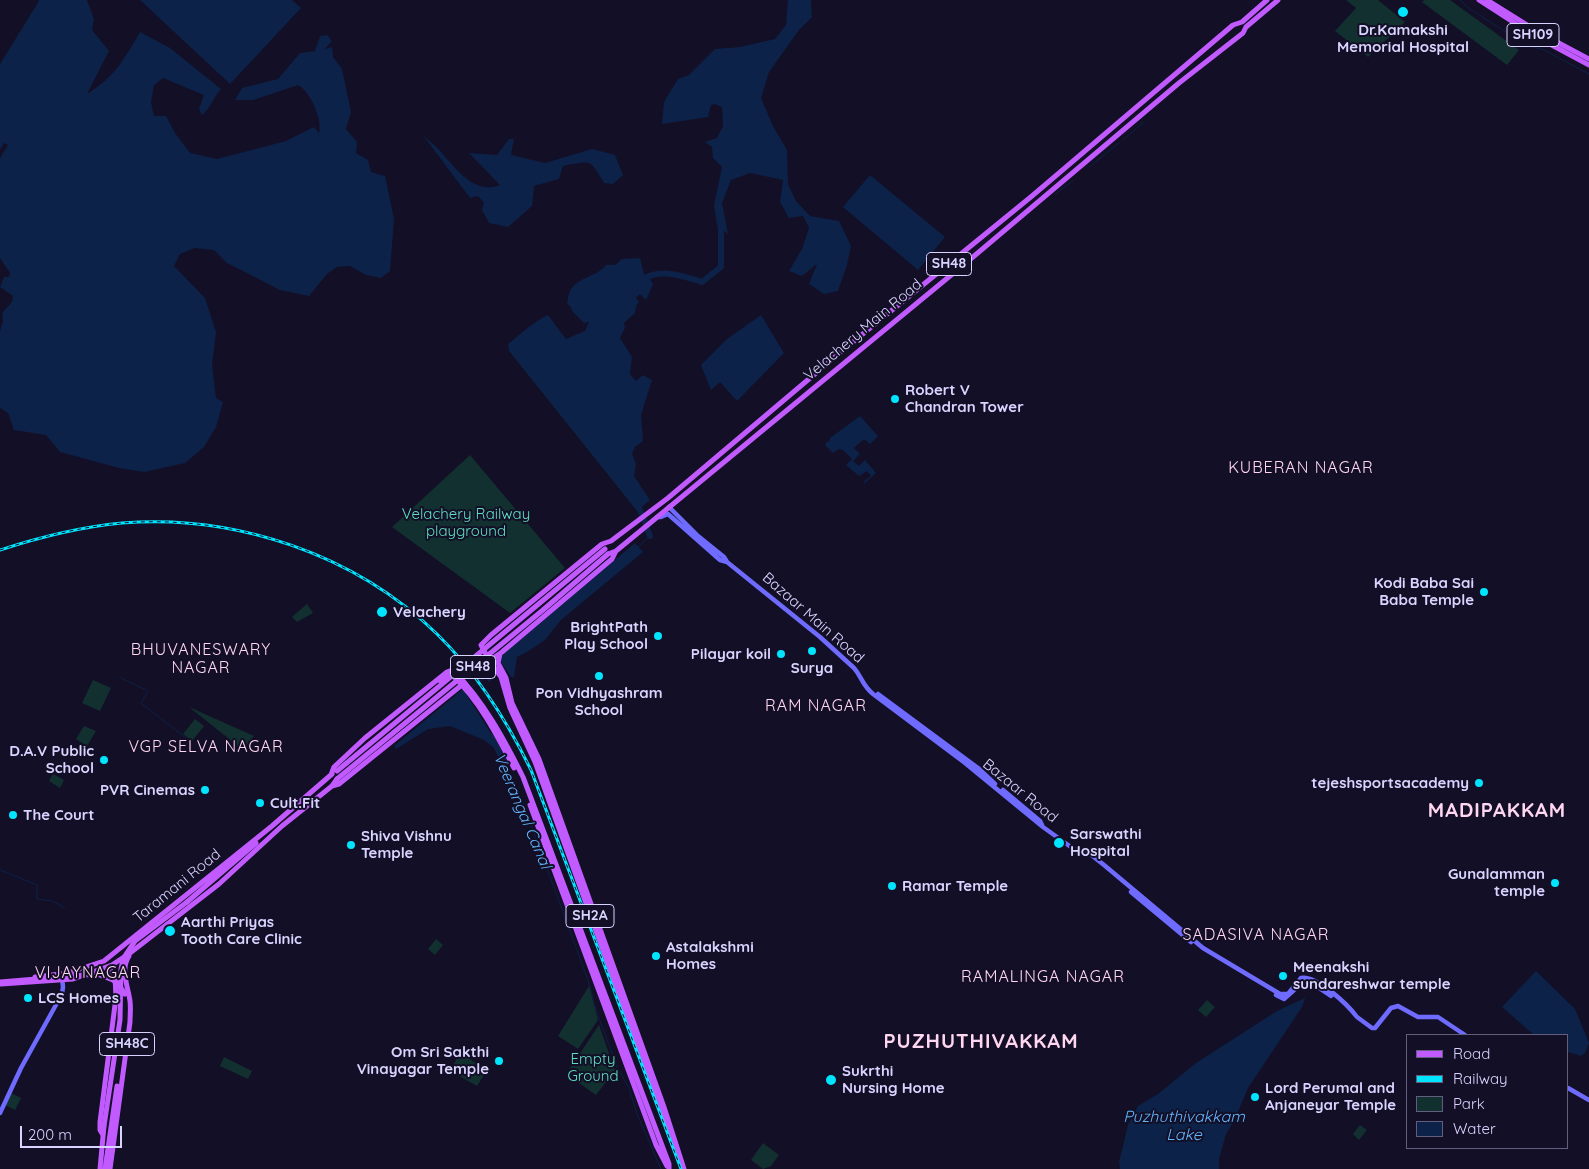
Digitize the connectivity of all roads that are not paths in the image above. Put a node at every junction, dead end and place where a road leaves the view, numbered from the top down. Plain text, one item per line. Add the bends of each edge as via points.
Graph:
1 (1267, 0) edge
2 (1278, 0) edge
3 (1480, 0) edge
4 (1487, 0) edge
5 (1589, 59) edge
6 (1589, 64) edge
7 (1184, 66) junction
8 (1191, 74) junction
9 (858, 338) junction
10 (864, 346) junction
11 (669, 507) junction
12 (657, 517) junction
13 (611, 541) junction
14 (606, 551) junction
15 (616, 551) junction
16 (727, 562) junction
17 (502, 652) junction
18 (488, 658) junction
19 (495, 664) junction
20 (862, 681) junction
21 (465, 686) junction
22 (965, 763) joint
23 (330, 775) junction
24 (332, 786) junction
25 (1043, 827) junction
26 (267, 830) junction
27 (142, 930) junction
28 (150, 938) junction
29 (130, 953) junction
30 (105, 968) junction
31 (61, 974) junction
32 (62, 980) junction
33 (0, 982) edge
34 (1465, 1034) edge
35 (1569, 1089) edge
36 (1589, 1100) edge
37 (0, 1113) edge
38 (103, 1135) junction
39 (682, 1166) edge
40 (669, 1167) edge
41 (100, 1169) edge
42 (105, 1169) edge
43 (110, 1169) edge

1 - 7 main road, Velachery Main Road / SH48
2 - 8 main road, Velachery Main Road / SH48
3 - 6 main road, SH109 via 1533,35
4 - 5 main road, SH109
7 - 8 main road
7 - 9 main road, Velachery Main Road / SH48 via 1025,202
8 - 10 main road, Velachery Main Road / SH48
9 - 10 main road
9 - 13 main road, Velachery Main Road / SH48
10 - 11 main road, Velachery Main Road / SH48
11 - 12 main road, Velachery Main Road / SH48
11 - 16 main road, Bazaar Main Road
12 - 15 main road, Velachery Main Road / SH48
12 - 16 main road via 668,514 720,560
13 - 14 main road, SH48
13 - 18 main road via 595,549 491,635 482,645
14 - 15 main road, SH48
14 - 23 main road, SH48, bridge
14 - 24 main road, SH48, bridge via 543,610
15 - 17 main road via 612,559
16 - 20 main road, Bazaar Main Road via 837,652
17 - 18 main road
17 - 19 main road
18 - 19 main road, SH2A
19 - 39 main road, SH2A via 508,684 512,703 539,759 664,1106
20 - 22 main road, Bazaar Main Road via 873,694
20 - 25 main road via 978,768
21 - 23 main road via 454,671 447,672 363,740 334,767
21 - 24 main road via 339,784
21 - 40 main road, SH2A via 523,777
22 - 25 main road, Bazaar Road
23 - 26 main road, Taramani Road / SH48
24 - 28 main road, SH48 via 282,826 219,884
25 - 34 main road, Bazaar Road via 1075,850 1090,854 1203,948 1283,995 1288,994 1302,978 1312,978 1372,1028 1391,1008 1398,1006 1418,1017 1438,1016
26 - 27 main road, Taramani Road / SH48
26 - 38 main road, bridge via 202,891 135,941 125,955 121,969 120,1020
27 - 28 main road
27 - 31 main road, Taramani Road / SH48 via 104,961
28 - 29 main road, SH48
29 - 30 main road, SH48
29 - 43 main road, SH48C via 125,973 130,1022
30 - 32 main road, SH48
30 - 38 main road via 114,977 116,997 100,1122
31 - 32 main road
31 - 33 main road, Taramani Road
32 - 33 main road
32 - 37 main road via 62,994
33 - 42 main road, bridge via 97,974 113,980 123,990 127,1010
35 - 36 main road
38 - 41 main road
39 - 40 main road, SH2A

